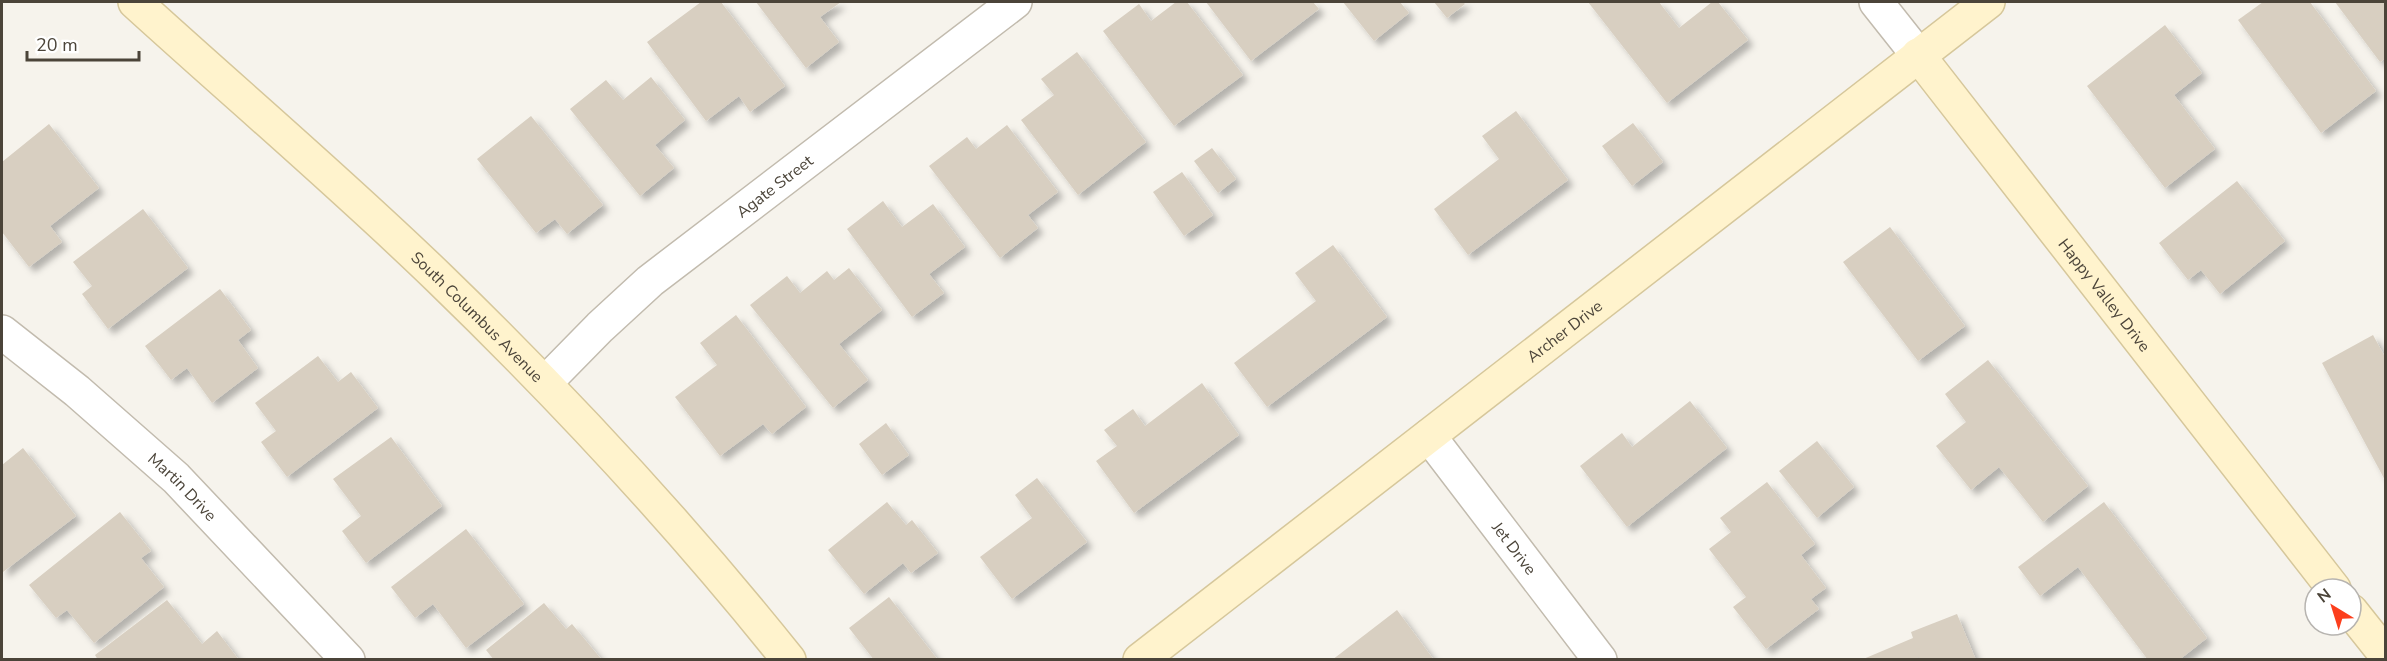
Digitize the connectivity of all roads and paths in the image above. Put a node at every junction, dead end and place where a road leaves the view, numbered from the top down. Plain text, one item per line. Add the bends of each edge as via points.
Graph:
1 (135, 2) edge
2 (1016, 2) edge
3 (1876, 2) edge
4 (1988, 2) edge
5 (1918, 55) junction
6 (2, 332) edge
7 (545, 383) junction
8 (1429, 436) junction
9 (2325, 577) edge
10 (2363, 627) edge
11 (2385, 655) edge
12 (348, 660) edge
13 (789, 660) edge
14 (1140, 660) edge
15 (1600, 660) edge

1 - 7 street, South Columbus Avenue via 336,182
2 - 7 street, Agate Street via 650,281
3 - 5 street, Happy Valley Drive
4 - 5 street, Archer Drive
5 - 8 street, Archer Drive
5 - 9 street, Happy Valley Drive
6 - 12 street, Martin Drive via 177,478
7 - 13 street, South Columbus Avenue via 732,588
8 - 14 street, Archer Drive
8 - 15 street, Jet Drive
10 - 11 street

